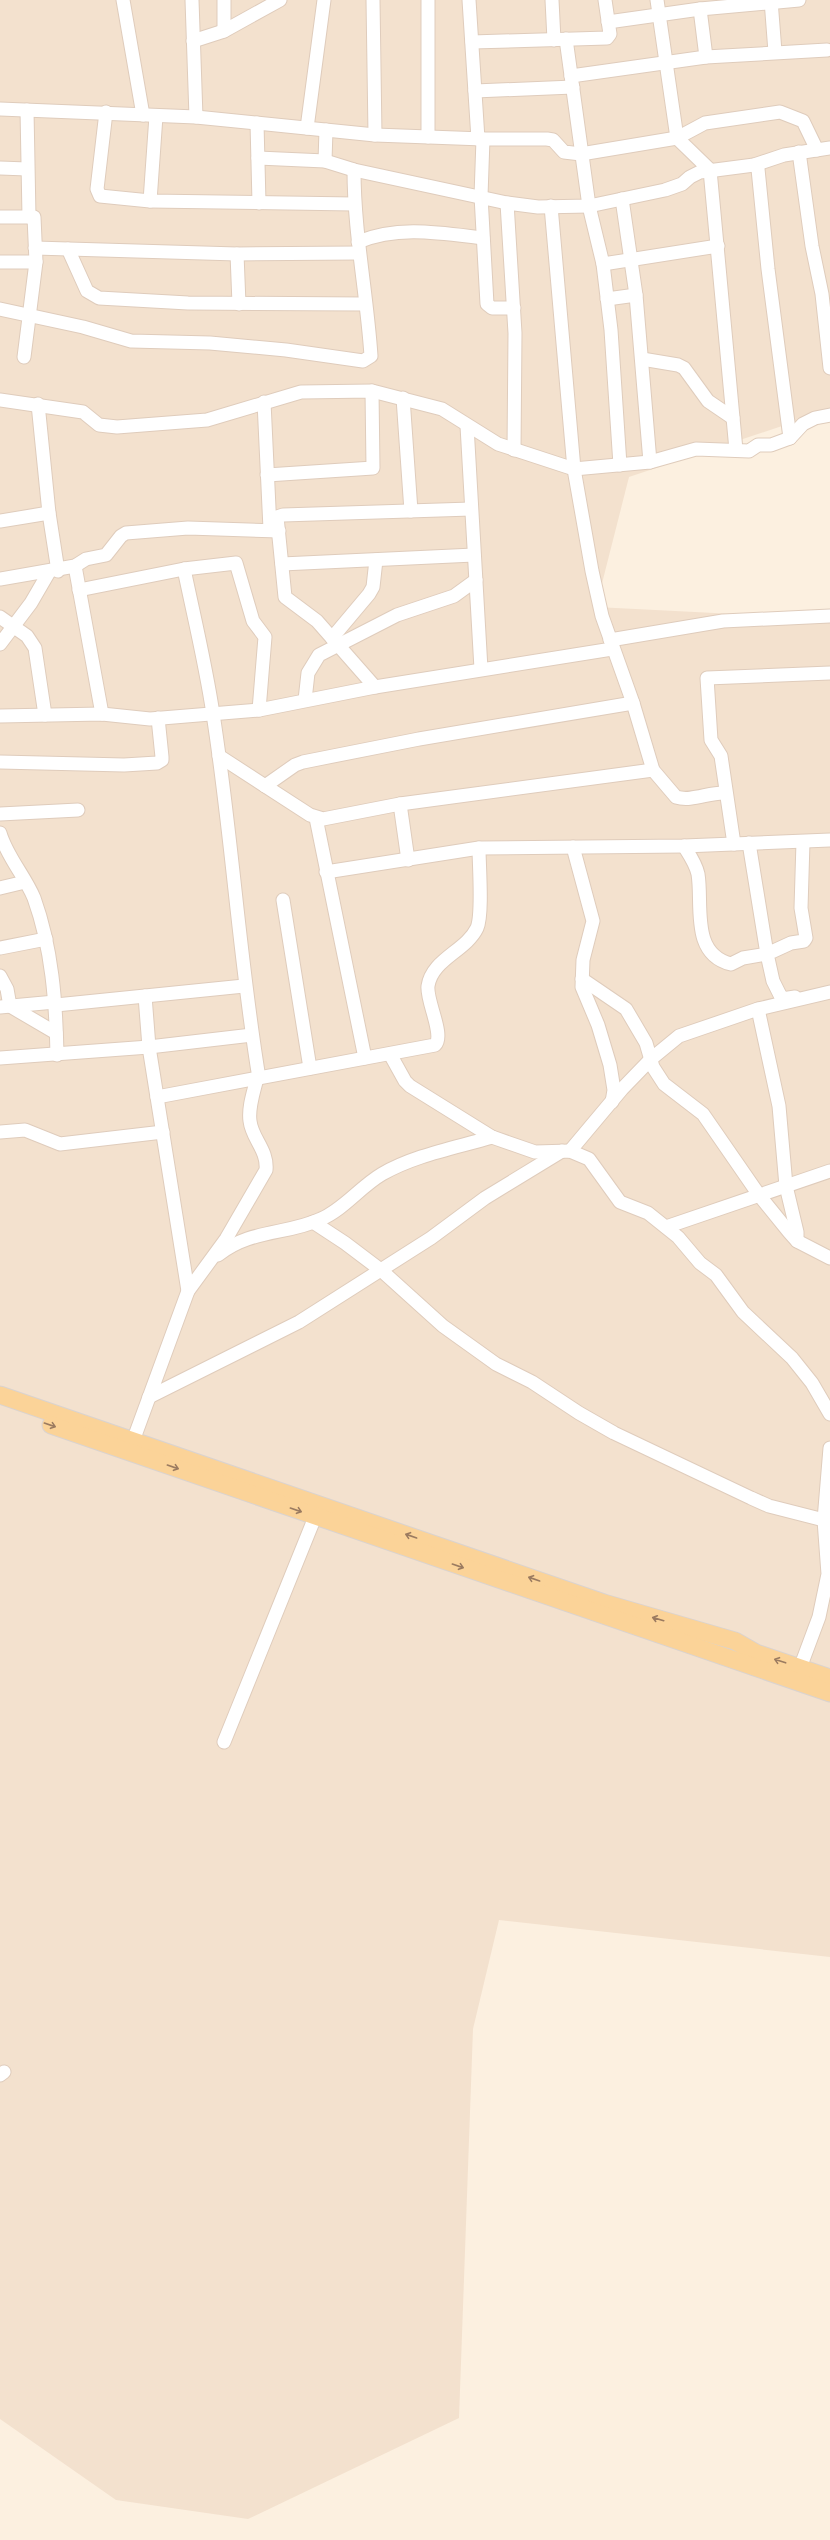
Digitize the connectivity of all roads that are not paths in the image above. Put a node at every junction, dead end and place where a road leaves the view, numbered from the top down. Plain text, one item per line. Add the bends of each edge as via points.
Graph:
1 (122, 0) edge
2 (192, 0) edge
3 (224, 0) edge
4 (324, 0) edge
5 (373, 0) edge
6 (428, 0) edge
7 (469, 0) edge
8 (552, 0) edge
9 (605, 0) edge
10 (657, 0) edge
11 (799, 0) edge
12 (277, 1) edge
13 (771, 1) edge
14 (700, 9) junction
15 (659, 15) junction
16 (608, 22) junction
17 (224, 31) junction
18 (560, 39) junction
19 (193, 41) junction
20 (472, 42) junction
21 (827, 50) dead end
22 (774, 52) junction
23 (706, 57) junction
24 (665, 63) junction
25 (572, 82) junction
26 (475, 91) junction
27 (0, 109) edge
28 (27, 110) junction
29 (106, 112) junction
30 (149, 115) junction
31 (196, 117) junction
32 (257, 123) junction
33 (307, 128) junction
34 (326, 130) junction
35 (375, 135) junction
36 (428, 137) junction
37 (677, 138) junction
38 (481, 139) junction
39 (824, 149) edge
40 (799, 152) junction
41 (581, 154) junction
42 (258, 158) junction
43 (325, 161) junction
44 (754, 165) junction
45 (0, 168) edge
46 (27, 168) junction
47 (354, 170) junction
48 (710, 170) junction
49 (481, 196) junction
50 (622, 199) junction
51 (150, 201) junction
52 (259, 203) junction
53 (507, 203) junction
54 (354, 204) junction
55 (551, 206) junction
56 (588, 206) junction
57 (0, 217) edge
58 (29, 217) junction
59 (483, 238) junction
60 (718, 246) junction
61 (358, 247) junction
62 (35, 248) junction
63 (68, 249) junction
64 (237, 254) junction
65 (631, 260) junction
66 (0, 262) edge
67 (36, 262) junction
68 (603, 264) junction
69 (636, 295) junction
70 (607, 299) junction
71 (239, 304) junction
72 (364, 304) junction
73 (514, 308) junction
74 (0, 309) edge
75 (30, 316) junction
76 (24, 357) dead end
77 (642, 359) junction
78 (830, 368) edge
79 (372, 391) junction
80 (402, 398) junction
81 (0, 400) edge
82 (264, 402) junction
83 (38, 404) junction
84 (830, 415) edge
85 (733, 418) junction
86 (466, 426) junction
87 (790, 438) junction
88 (514, 450) junction
89 (736, 450) junction
90 (650, 462) junction
91 (620, 465) junction
92 (574, 469) junction
93 (267, 475) junction
94 (471, 509) junction
95 (411, 511) junction
96 (49, 513) junction
97 (0, 521) edge
98 (274, 531) junction
99 (474, 555) junction
100 (376, 560) junction
101 (282, 564) junction
102 (75, 566) junction
103 (184, 569) junction
104 (54, 571) junction
105 (0, 579) edge
106 (476, 580) junction
107 (79, 590) junction
108 (0, 616) edge
109 (830, 616) edge
110 (12, 627) junction
111 (335, 641) junction
112 (0, 644) edge
113 (611, 644) junction
114 (481, 669) junction
115 (830, 673) edge
116 (375, 687) junction
117 (305, 700) junction
118 (633, 703) junction
119 (259, 710) junction
120 (213, 713) junction
121 (102, 714) junction
122 (45, 715) junction
123 (0, 716) edge
124 (158, 718) junction
125 (219, 756) junction
126 (0, 762) edge
127 (652, 770) junction
128 (265, 786) junction
129 (725, 793) junction
130 (400, 804) junction
131 (78, 810) dead end
132 (0, 814) edge
133 (316, 818) junction
134 (0, 833) edge
135 (830, 840) edge
136 (803, 842) junction
137 (749, 843) junction
138 (734, 844) junction
139 (684, 846) junction
140 (574, 847) junction
141 (479, 848) junction
142 (408, 860) junction
143 (326, 872) junction
144 (25, 882) junction
145 (0, 888) edge
146 (283, 900) dead end
147 (46, 939) junction
148 (0, 948) edge
149 (767, 954) junction
150 (0, 976) edge
151 (582, 979) junction
152 (244, 986) junction
153 (830, 994) edge
154 (814, 995) junction
155 (145, 996) junction
156 (55, 1004) junction
157 (5, 1006) edge
158 (758, 1009) junction
159 (56, 1033) junction
160 (252, 1035) junction
161 (149, 1047) junction
162 (390, 1054) junction
163 (57, 1055) junction
164 (0, 1058) edge
165 (365, 1058) junction
166 (651, 1059) junction
167 (310, 1068) junction
168 (258, 1078) junction
169 (157, 1096) junction
170 (611, 1104) junction
171 (0, 1132) edge
172 (163, 1132) junction
173 (492, 1137) junction
174 (566, 1151) junction
175 (830, 1171) edge
176 (786, 1186) junction
177 (759, 1195) junction
178 (313, 1222) junction
179 (666, 1227) junction
180 (797, 1241) junction
181 (830, 1258) edge
182 (208, 1264) junction
183 (382, 1271) junction
184 (188, 1291) junction
185 (0, 1395) edge
186 (149, 1397) junction
187 (0, 1408) edge
188 (830, 1414) edge
189 (133, 1441) junction
190 (830, 1448) edge
191 (315, 1517) junction
192 (824, 1520) junction
193 (800, 1668) junction
194 (830, 1678) edge
195 (830, 1693) edge
196 (224, 1742) dead end

1 - 30 street
2 - 19 street
3 - 17 street
4 - 33 street
5 - 35 street
6 - 36 street
7 - 20 street
8 - 18 street
9 - 16 street
10 - 15 street
11 - 13 street
12 - 17 street
13 - 14 street
13 - 22 street
14 - 15 street
14 - 23 street
15 - 16 street
15 - 24 street
16 - 18 street via 610,34 607,38
17 - 19 street
18 - 20 street
18 - 25 street
19 - 31 street
20 - 26 street
21 - 22 street
22 - 23 street
23 - 24 street
24 - 25 street
24 - 37 street
25 - 26 street
25 - 41 street
26 - 38 street
27 - 28 street
28 - 29 street
28 - 46 street
29 - 30 street
29 - 51 street via 98,193 100,196
30 - 31 street
30 - 51 street
31 - 32 street
32 - 33 street
32 - 42 street
33 - 34 street
34 - 35 street
34 - 43 street
35 - 36 street
36 - 38 street
37 - 39 street via 705,124 780,112 803,121
37 - 41 street
37 - 48 street
38 - 41 street via 548,139 564,152
38 - 49 street
39 - 40 street
40 - 44 street
40 - 78 street via 812,246 822,294
41 - 56 street
42 - 43 street
42 - 52 street
43 - 47 street
44 - 48 street
44 - 87 street via 758,169
45 - 46 street
46 - 58 street
47 - 49 street
47 - 54 street
48 - 50 street via 694,174 682,184 665,190
48 - 60 street
49 - 53 street
49 - 59 street
50 - 56 street
50 - 65 street
51 - 52 street
52 - 54 street
53 - 55 street
53 - 73 street
54 - 61 street
55 - 56 street
55 - 92 street
56 - 68 street
57 - 58 street
58 - 62 street via 34,217
59 - 61 street via 422,230 378,235
59 - 73 street via 487,304 492,308
60 - 65 street
60 - 85 street
61 - 64 street
61 - 72 street
62 - 63 street
62 - 67 street
63 - 64 street
63 - 71 street via 87,291 94,296
64 - 71 street
65 - 68 street
65 - 69 street
66 - 67 street
67 - 75 street
68 - 70 street
69 - 70 street
69 - 77 street
70 - 91 street
71 - 72 street
72 - 75 street via 368,314 371,356 363,361 210,343 130,341
73 - 88 street
74 - 75 street
75 - 76 street
77 - 85 street via 684,368 708,401
77 - 90 street
79 - 80 street
79 - 82 street via 301,392
79 - 93 street via 373,468
80 - 86 street via 442,409
80 - 95 street
81 - 83 street
82 - 83 street via 207,420 116,427 99,425 83,412
82 - 93 street
83 - 96 street
84 - 87 street via 803,424
85 - 89 street
86 - 88 street via 493,442
86 - 94 street
87 - 89 street via 758,445 749,452
88 - 92 street
89 - 90 street via 696,449
90 - 91 street
91 - 92 street
92 - 113 street via 592,571
93 - 98 street
94 - 95 street
94 - 99 street
95 - 98 street via 280,515 277,517
96 - 97 street
96 - 104 street
98 - 101 street
98 - 102 street via 188,528 126,533 106,555 86,559
99 - 100 street
99 - 106 street
100 - 101 street
100 - 111 street via 373,587
101 - 111 street via 284,596 317,621
102 - 104 street
102 - 107 street
103 - 107 street
103 - 119 street via 236,563 253,621 265,637
103 - 120 street
104 - 105 street
104 - 110 street
106 - 111 street via 454,596 397,615
106 - 114 street
107 - 121 street
108 - 110 street
109 - 113 street via 723,621
110 - 112 street
110 - 122 street via 27,636 35,648
111 - 116 street
111 - 117 street via 312,664 306,681
113 - 114 street
113 - 118 street
114 - 116 street
115 - 129 street via 707,678 711,740 721,756
116 - 117 street
117 - 119 street
118 - 127 street
118 - 128 street via 419,739 302,762
119 - 120 street
120 - 124 street
120 - 125 street
121 - 122 street
121 - 124 street
122 - 123 street
124 - 126 street via 162,756 157,763
125 - 128 street
125 - 152 street
127 - 129 street via 676,797
127 - 130 street
128 - 133 street
129 - 138 street
130 - 133 street
130 - 142 street
131 - 132 street
133 - 143 street
134 - 144 street
135 - 136 street
136 - 137 street
136 - 149 street via 801,908 806,938 804,941 791,943
137 - 138 street
137 - 149 street
138 - 139 street
139 - 140 street
139 - 149 street via 697,871 699,914 706,946 731,964 743,958
140 - 141 street
140 - 151 street via 593,921 583,960
141 - 142 street
141 - 162 street via 477,927 462,945 437,967 428,986 437,1042 432,1046
142 - 143 street
143 - 165 street
144 - 145 street
144 - 147 street via 33,897
146 - 167 street
147 - 148 street
147 - 156 street
149 - 154 street via 773,981 782,999
150 - 157 street via 7,989
151 - 166 street via 626,1009 646,1042
151 - 170 street via 583,992 598,1025 610,1066 614,1090
152 - 155 street
152 - 160 street
153 - 154 street
154 - 158 street
155 - 156 street
155 - 161 street
156 - 157 street
156 - 159 street
157 - 159 street
158 - 166 street via 685,1033
158 - 176 street via 779,1106
159 - 163 street
160 - 161 street
160 - 168 street
161 - 163 street
161 - 169 street
162 - 165 street
162 - 173 street via 410,1086
163 - 164 street
165 - 167 street
166 - 170 street
166 - 177 street via 664,1084 703,1114
167 - 168 street
168 - 169 street
168 - 182 street via 249,1113 250,1122 266,1156 266,1170 226,1239
169 - 172 street
170 - 174 street
171 - 172 street via 25,1130 60,1144
172 - 184 street
173 - 174 street via 535,1152
173 - 178 street via 398,1166 366,1184 323,1219
174 - 179 street via 589,1159 620,1202 641,1209
174 - 183 street via 485,1198
175 - 176 street
176 - 177 street
176 - 180 street
177 - 179 street
177 - 180 street
178 - 182 street via 248,1238 226,1249
178 - 183 street
179 - 188 street via 720,1279 743,1312 792,1358 812,1383
180 - 181 street
182 - 184 street
183 - 186 street via 299,1322
183 - 192 street via 443,1326 496,1364 532,1382 579,1414 751,1498 770,1506
184 - 186 street
185 - 189 main road
186 - 189 street
187 -> 191 main road
193 -> 189 main road via 756,1653 735,1641 604,1603
190 - 192 street
191 -> 195 main road
191 - 196 street
192 - 193 street via 828,1574 819,1617
193 - 194 main road

